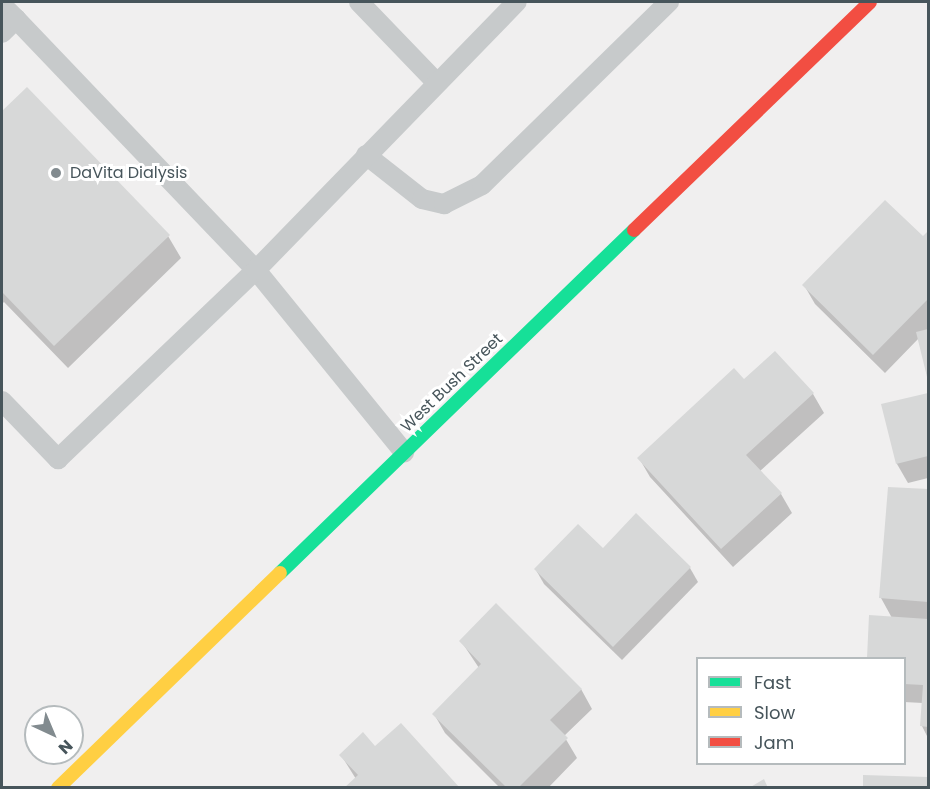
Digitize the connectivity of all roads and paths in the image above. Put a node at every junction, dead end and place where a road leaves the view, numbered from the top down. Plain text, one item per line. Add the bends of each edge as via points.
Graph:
1 (359, 2) edge
2 (517, 2) edge
3 (669, 2) edge
4 (870, 2) edge
5 (2, 4) edge
6 (9, 26) edge
7 (437, 83) junction
8 (366, 155) junction
9 (256, 270) junction
10 (2, 401) edge
11 (404, 452) junction
12 (58, 788) edge

1 - 7 lane
2 - 7 lane
3 - 8 lane via 482,185 463,195 444,204 422,199
4 - 11 main road, West Bush Street
5 - 6 lane
6 - 9 lane
7 - 8 lane
8 - 9 lane
9 - 10 lane via 58,459
9 - 11 lane
11 - 12 main road, West Bush Street

